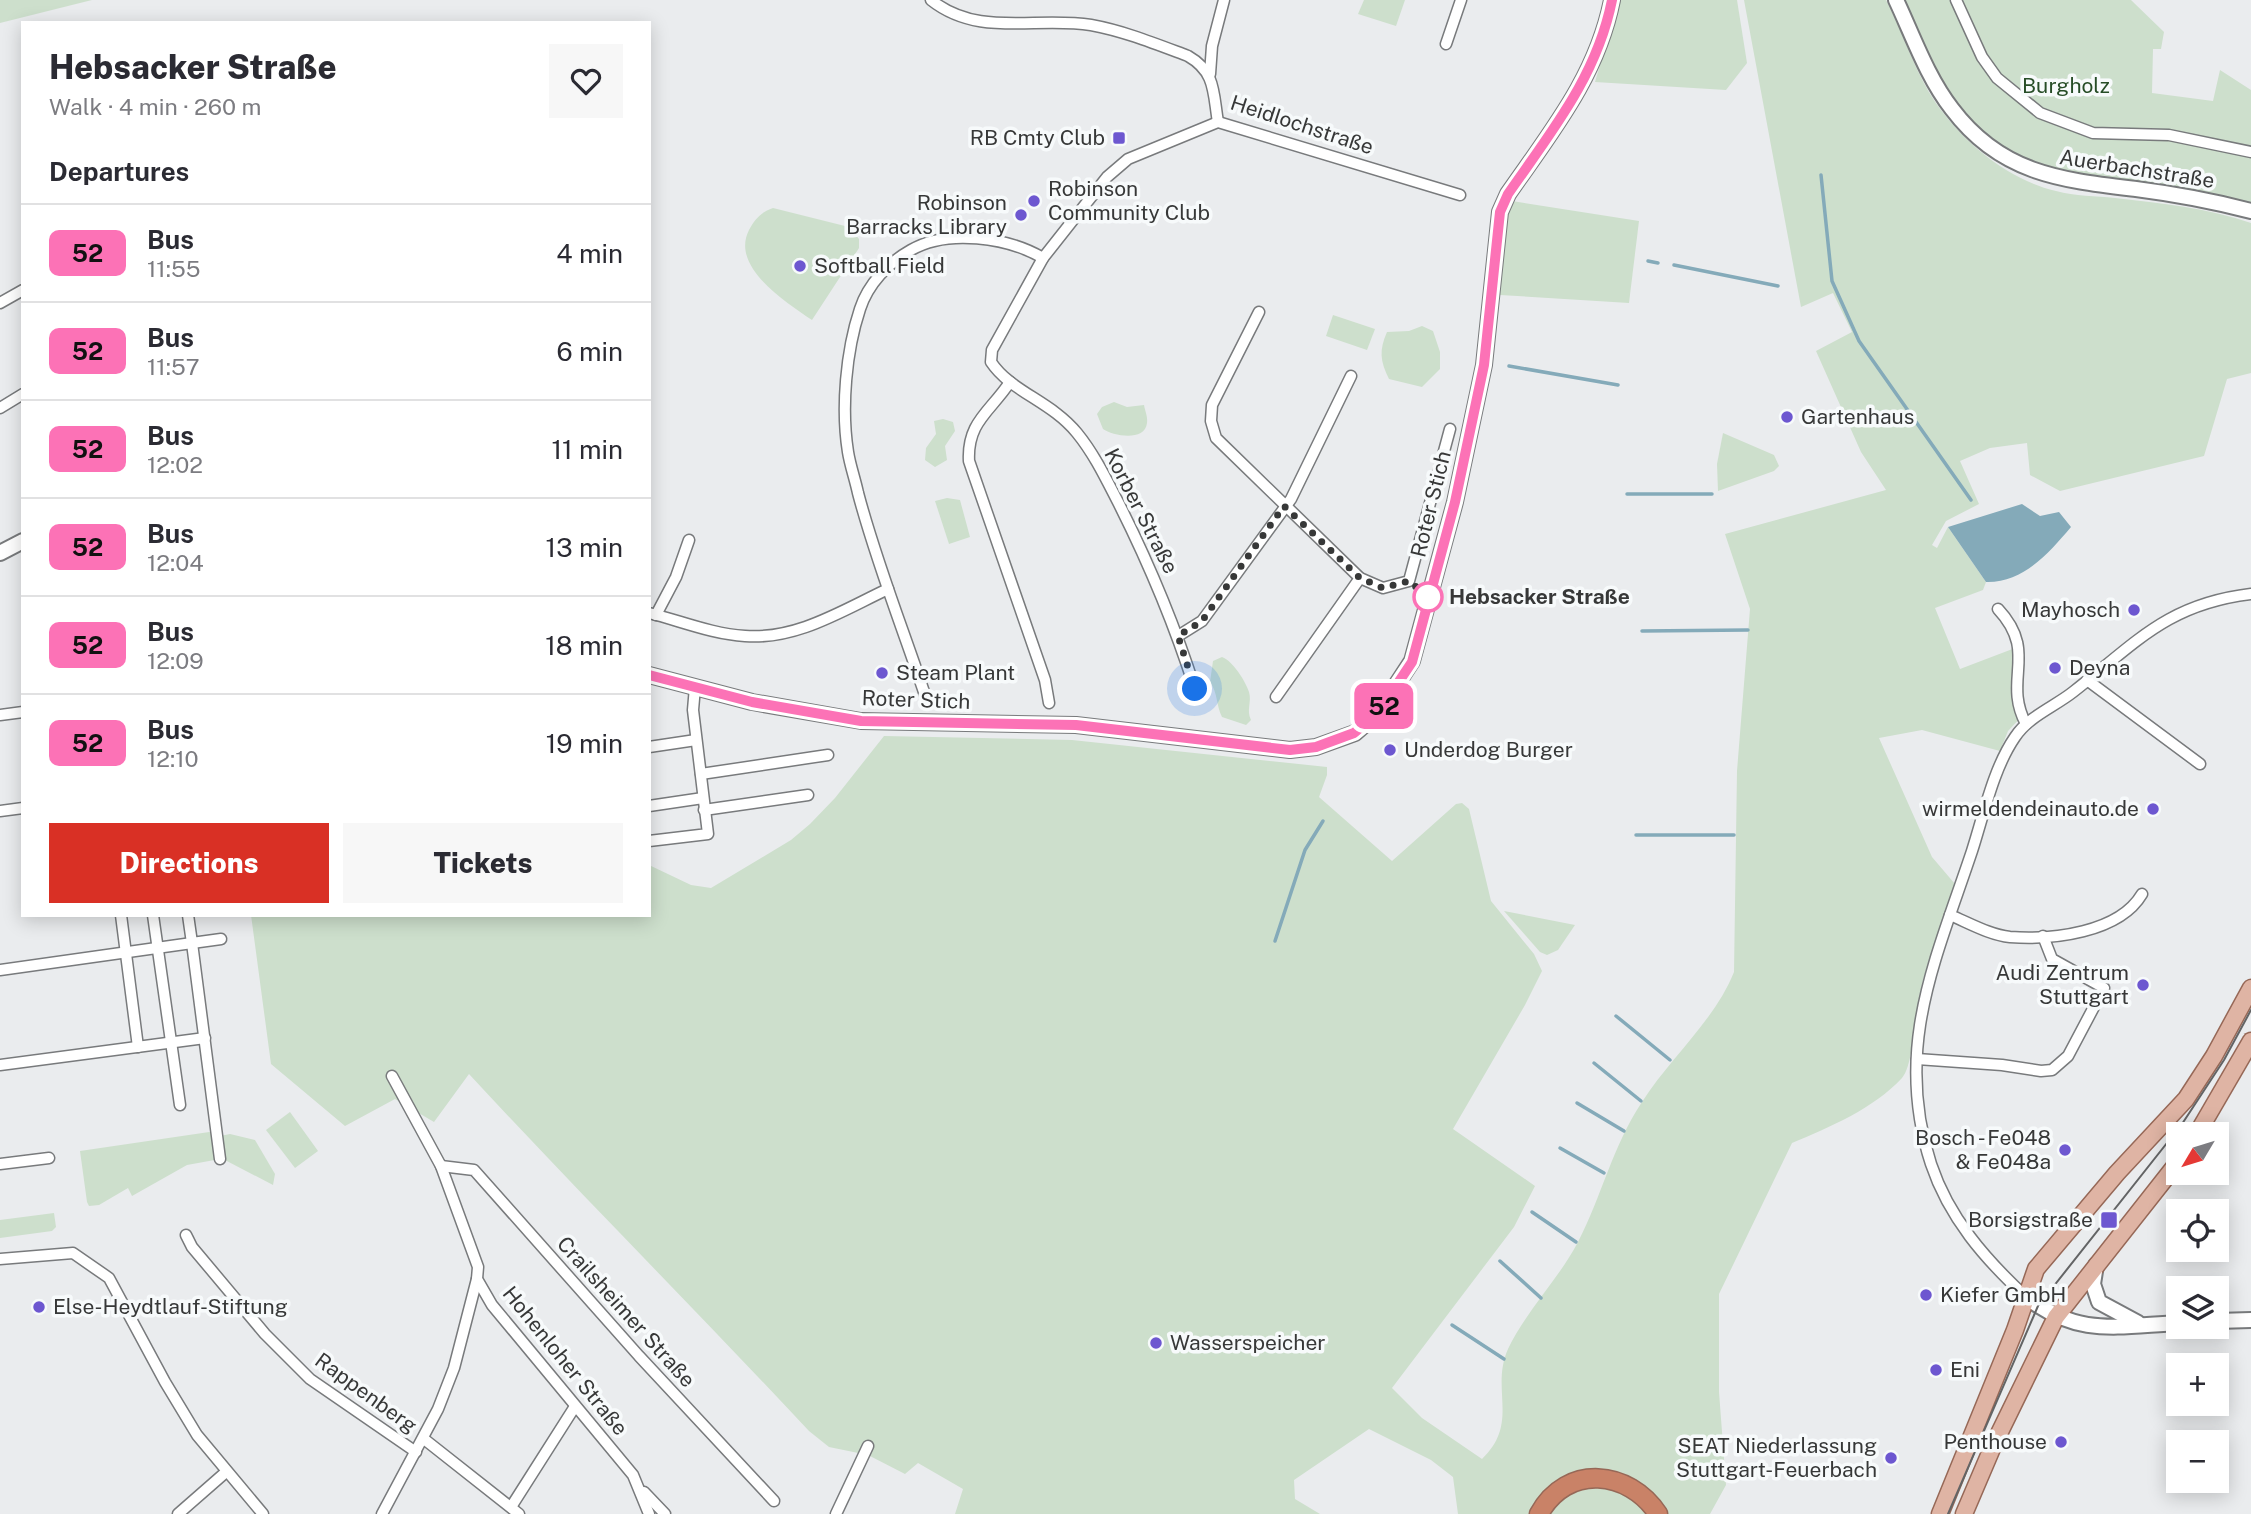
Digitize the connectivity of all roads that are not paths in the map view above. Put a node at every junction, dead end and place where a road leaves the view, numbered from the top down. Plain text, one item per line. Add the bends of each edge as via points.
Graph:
1 (931, 0) edge
2 (1224, 0) edge
3 (1461, 0) edge
4 (1612, 0) edge
5 (1896, 0) edge
6 (1956, 0) edge
7 (1446, 44) dead end
8 (1210, 75) junction
9 (1218, 122) junction
10 (2251, 152) edge
11 (1460, 195) dead end
12 (2251, 211) edge
13 (1042, 258) junction
14 (21, 291) edge
15 (0, 303) edge
16 (1259, 312) dead end
17 (1351, 376) dead end
18 (1010, 382) junction
19 (21, 395) edge
20 (0, 408) edge
21 (1450, 429) dead end
22 (1284, 506) junction
23 (690, 540) dead end
24 (21, 542) edge
25 (0, 553) edge
26 (1360, 578) junction
27 (888, 589) junction
28 (2251, 594) edge
29 (1998, 609) dead end
30 (653, 614) edge
31 (1178, 636) junction
32 (651, 676) edge
33 (2087, 680) junction
34 (695, 687) junction
35 (1195, 689) dead end
36 (1276, 697) dead end
37 (1049, 704) dead end
38 (928, 705) dead end
39 (21, 712) edge
40 (0, 715) edge
41 (2026, 724) junction
42 (696, 740) junction
43 (651, 747) edge
44 (828, 755) dead end
45 (2200, 764) dead end
46 (701, 774) junction
47 (808, 795) dead end
48 (703, 798) junction
49 (651, 806) edge
50 (21, 808) edge
51 (705, 810) junction
52 (0, 811) edge
53 (651, 841) edge
54 (2142, 894) dead end
55 (1950, 915) junction
56 (121, 917) edge
57 (153, 917) edge
58 (188, 917) edge
59 (2043, 936) junction
60 (221, 939) dead end
61 (192, 943) junction
62 (158, 948) junction
63 (126, 955) junction
64 (0, 970) edge
65 (2251, 988) edge
66 (205, 1038) junction
67 (2251, 1041) edge
68 (171, 1044) junction
69 (138, 1048) junction
70 (1917, 1059) junction
71 (0, 1065) edge
72 (392, 1076) dead end
73 (180, 1105) dead end
74 (2204, 1122) edge
75 (49, 1158) dead end
76 (220, 1159) dead end
77 (0, 1164) edge
78 (441, 1166) junction
79 (2166, 1177) edge
80 (186, 1235) dead end
81 (0, 1259) edge
82 (2096, 1265) junction
83 (477, 1279) junction
84 (2026, 1297) junction
85 (2056, 1317) junction
86 (2251, 1320) edge
87 (2229, 1321) edge
88 (2166, 1323) edge
89 (2143, 1325) junction
90 (575, 1408) junction
91 (424, 1439) junction
92 (868, 1446) dead end
93 (416, 1452) junction
94 (226, 1472) junction
95 (640, 1489) junction
96 (774, 1501) dead end
97 (515, 1511) edge
98 (178, 1514) edge
99 (262, 1514) edge
100 (382, 1514) edge
101 (649, 1514) edge
102 (665, 1514) edge
103 (836, 1514) edge
104 (1539, 1514) edge
105 (1658, 1514) edge
106 (1940, 1514) edge
107 (1964, 1514) edge

1 - 8 street, Heidlochstraße via 966,20 1024,26 1073,23 1112,30 1188,56
2 - 8 street
3 - 7 street
4 - 34 street, Roter Stich via 1597,54 1580,90 1500,212 1484,365 1455,502 1412,662 1378,713 1354,733 1316,747 1290,750 1076,725 861,721 814,715
5 - 12 street, Auerbachstraße via 1952,110 2008,159 2066,181 2166,193
6 - 10 street via 1982,57 1997,78 2040,113 2093,133 2169,135
8 - 9 street, Heidlochstraße
9 - 11 street, Heidlochstraße
9 - 13 street, Korber Straße via 1128,159 1107,177
13 - 18 street, Korber Straße via 990,356
13 - 27 street via 1026,248 969,238 926,241 879,275 860,308 848,384 848,452
14 - 15 street
16 - 22 street via 1212,405 1211,421 1216,438 1232,457
17 - 22 street
18 - 31 street, Korber Straße via 1053,408 1092,454 1146,556
18 - 37 street via 975,425 968,442 970,461 1045,680
19 - 20 street
21 - 26 street via 1409,581 1383,588
22 - 26 street
22 - 31 street via 1202,621
23 - 30 street via 676,577
24 - 25 street
26 - 36 street
27 - 30 street via 803,628 766,637 733,635
27 - 38 street
28 - 33 street via 2201,604 2162,622
29 - 41 street via 2018,640 2016,701
31 - 35 street, Korber Straße
32 - 34 street, Roter Stich
33 - 41 street
33 - 45 street
34 - 42 street
39 - 40 street
41 - 55 street via 2001,765
42 - 43 street
42 - 46 street
44 - 46 street
46 - 48 street
47 - 51 street
48 - 49 street
48 - 51 street
50 - 52 street
51 - 53 street via 708,834
54 - 59 street via 2121,917 2101,928
55 - 59 street via 2009,937
55 - 70 street via 1919,1016
56 - 63 street
57 - 62 street
58 - 61 street
59 - 70 street via 2052,959 2104,988 2061,1064 2041,1071
60 - 61 street
61 - 62 street
61 - 66 street
62 - 63 street
62 - 68 street
63 - 64 street
63 - 69 street
65 - 84 main road via 2186,1099 2041,1262
66 - 68 street
66 - 76 street
67 - 74 main road
68 - 69 street
68 - 73 street
69 - 71 street
70 - 84 street via 1921,1122 1940,1187 1973,1242
72 - 78 street, Hohenloher Straße
75 - 77 street
78 - 83 street, Hohenloher Straße via 478,1266
78 - 96 street, Crailsheimer Straße via 474,1170
79 - 82 main road
80 - 93 street, Rappenberg via 289,1360 330,1395
81 - 94 street via 73,1253 104,1273 165,1382
82 - 85 main road
82 - 89 street via 2093,1284 2099,1302
83 - 90 street, Hohenloher Straße via 492,1305
83 - 91 street via 454,1368
84 - 85 street
84 - 106 main road
85 - 89 street via 2088,1326
85 - 107 main road
86 - 87 street
88 - 89 street
90 - 95 street, Hohenloher Straße via 621,1459
90 - 97 street
91 - 93 street
91 - 97 street, Rappenberg
92 - 103 street
93 - 100 street
94 - 98 street
94 - 99 street
95 - 101 street, Hohenloher Straße
95 - 102 street
104 - 105 highway via 1560,1490 1594,1477 1629,1485

